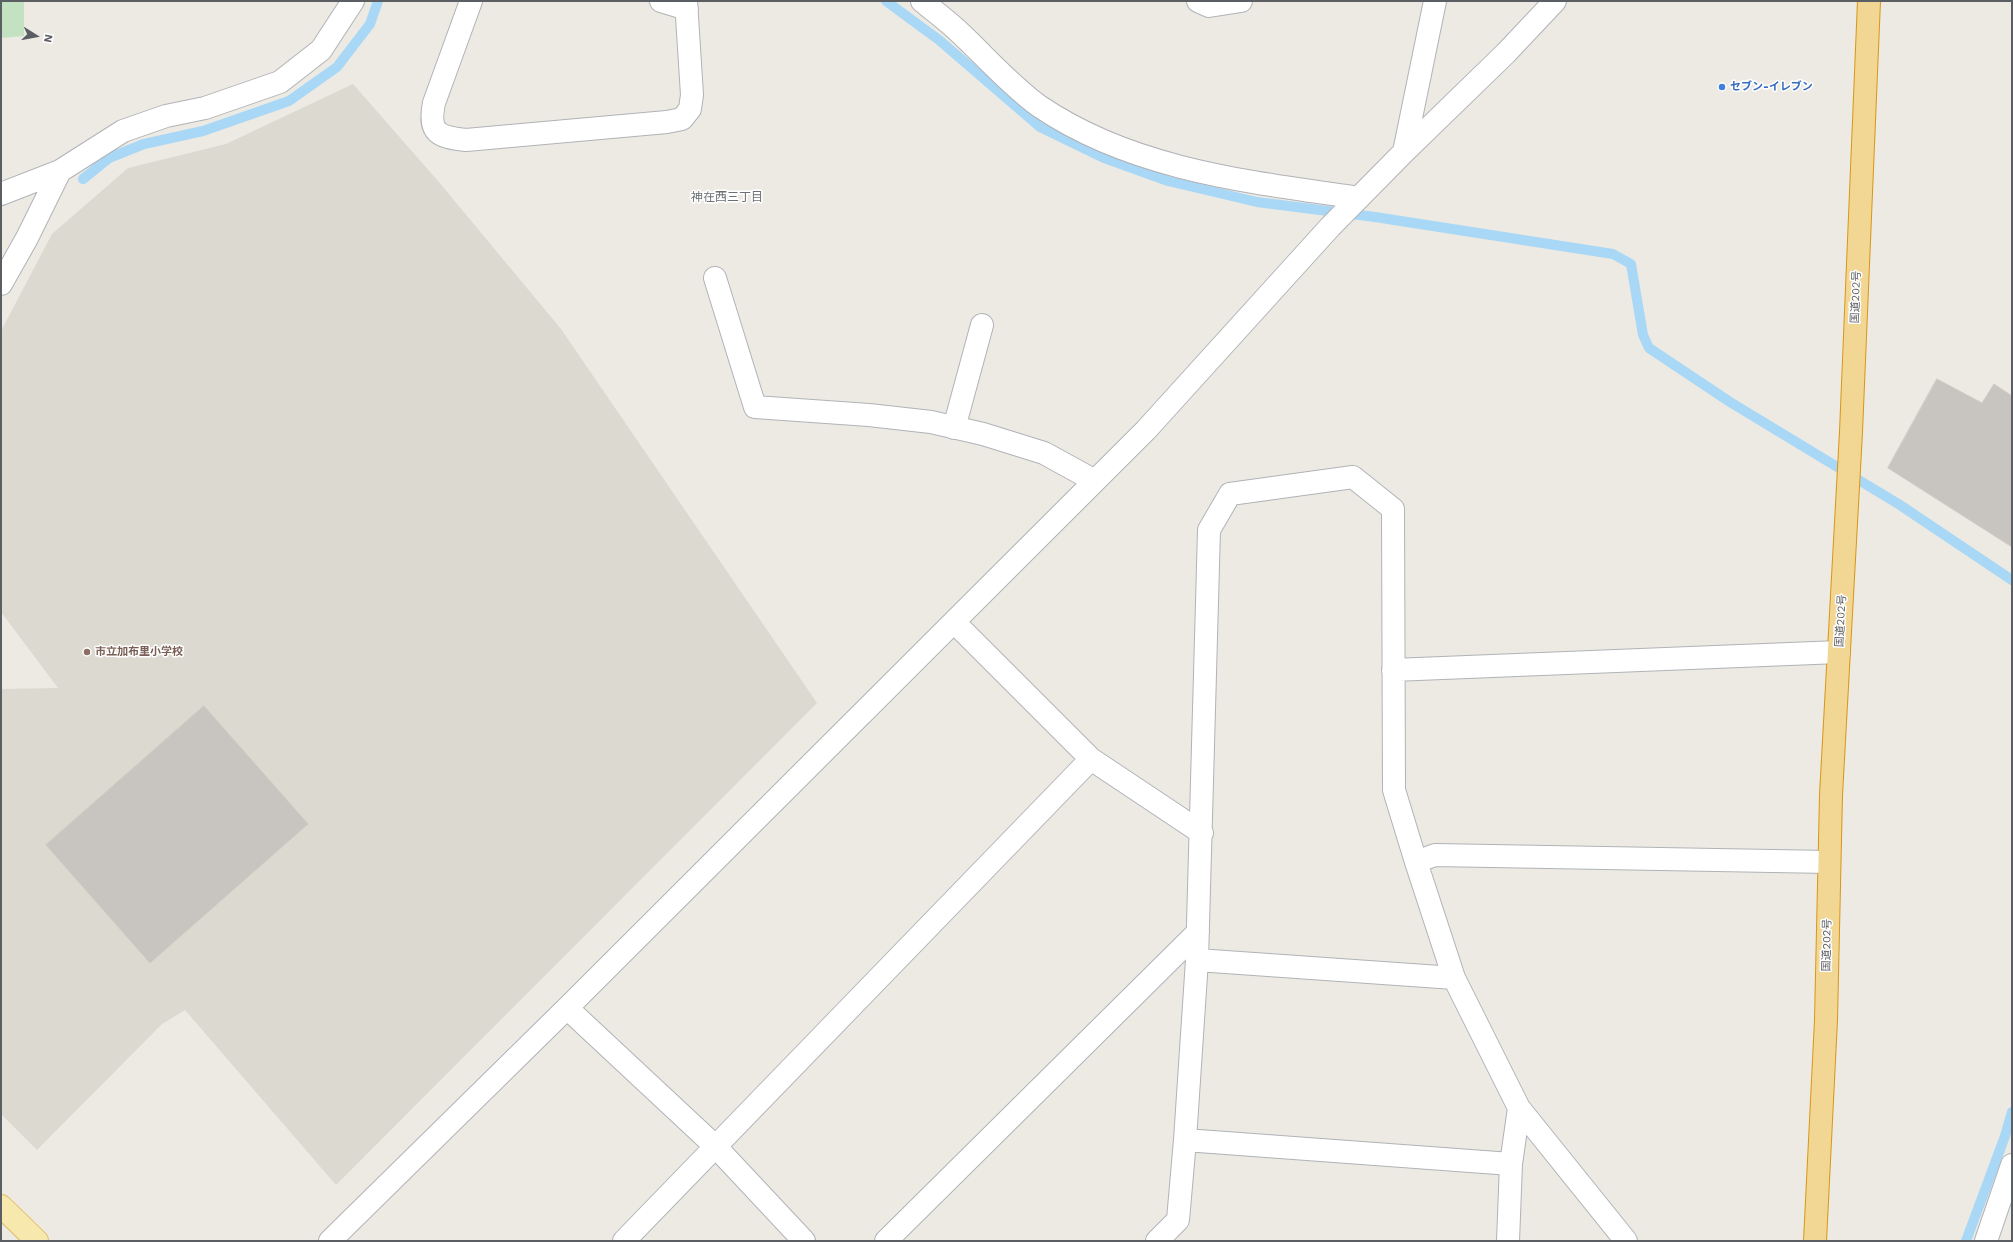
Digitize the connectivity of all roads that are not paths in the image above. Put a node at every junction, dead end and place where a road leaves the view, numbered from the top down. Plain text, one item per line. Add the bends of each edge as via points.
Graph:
1 (353, 1) edge
2 (471, 1) edge
3 (662, 1) edge
4 (922, 1) edge
5 (1198, 1) edge
6 (1241, 1) edge
7 (1434, 1) edge
8 (1555, 1) edge
9 (1869, 1) edge
10 (686, 5) edge
11 (1404, 152) junction
12 (60, 171) junction
13 (1, 194) edge
14 (1359, 198) junction
15 (715, 278) dead end
16 (1, 284) edge
17 (982, 324) dead end
18 (954, 428) junction
19 (1095, 481) junction
20 (954, 622) junction
21 (1839, 652) junction
22 (1393, 670) junction
23 (1091, 759) junction
24 (1202, 833) junction
25 (1416, 862) junction
26 (1829, 862) junction
27 (1198, 932) junction
28 (1197, 960) junction
29 (1454, 978) junction
30 (567, 1008) junction
31 (1519, 1108) junction
32 (1185, 1140) junction
33 (716, 1146) junction
34 (1511, 1164) junction
35 (2012, 1165) edge
36 (1, 1206) edge
37 (37, 1241) edge
38 (330, 1241) edge
39 (624, 1241) edge
40 (804, 1241) edge
41 (886, 1241) edge
42 (1157, 1241) edge
43 (1508, 1241) edge
44 (1626, 1241) edge
45 (1815, 1241) edge
46 (1986, 1241) edge

1 - 12 street via 321,50 280,82 205,108 166,116 123,130
2 - 10 street via 431,116 432,126 439,134 466,140 682,119 690,108 692,95
3 - 10 street
4 - 14 street via 1039,106 1100,141 1182,168 1250,182
5 - 6 street via 1209,6
7 - 11 street
8 - 11 street via 1506,53
9 - 21 highway, 国道202号
11 - 14 street
12 - 13 street
12 - 16 street
14 - 19 street via 1146,430
15 - 18 street via 755,406 869,415 931,422
17 - 18 street
18 - 19 street via 984,434 1044,453
19 - 20 street
20 - 23 street
20 - 30 street
21 - 22 street
21 - 26 highway, 国道202号
22 - 24 street via 1393,509 1353,477 1230,494 1209,530
22 - 25 street via 1394,790
23 - 24 street
23 - 33 street
24 - 27 street
25 - 26 street via 1435,855
25 - 29 street
26 - 45 highway, 国道202号 via 1826,1020
27 - 28 street
27 - 41 street
28 - 29 street
28 - 32 street
29 - 31 street
30 - 33 street
30 - 38 street
31 - 34 street
31 - 44 street
32 - 34 street
32 - 42 street via 1178,1220
33 - 39 street
33 - 40 street
34 - 43 street
35 - 46 street
36 - 37 main road

